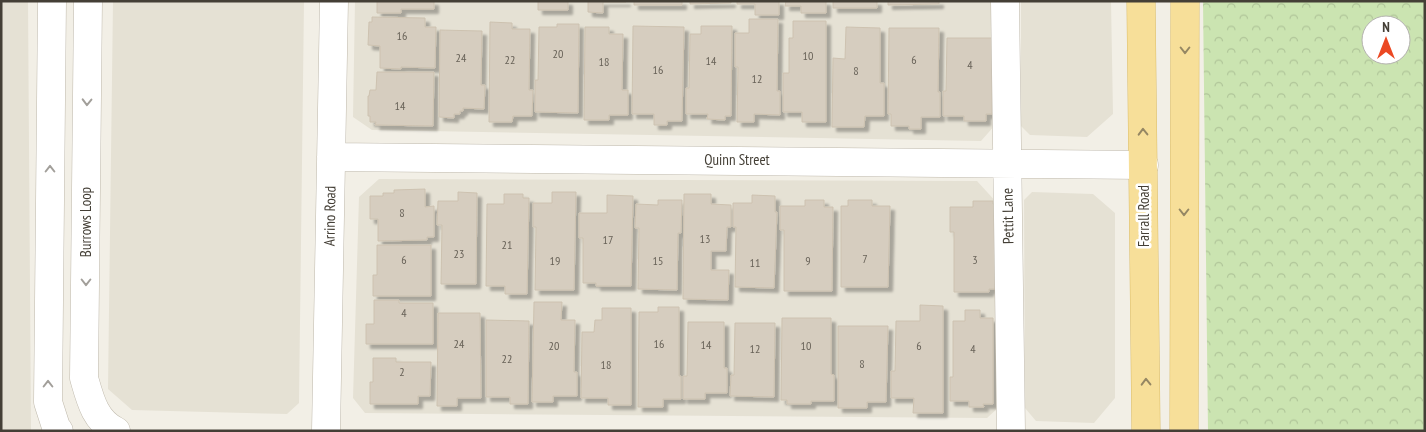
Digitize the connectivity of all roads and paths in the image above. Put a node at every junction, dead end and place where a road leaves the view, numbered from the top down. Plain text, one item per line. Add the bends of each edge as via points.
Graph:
1 (52, 1) edge
2 (88, 1) edge
3 (334, 1) edge
4 (1005, 1) edge
5 (1141, 1) edge
6 (1185, 1) edge
7 (51, 73) junction
8 (88, 74) junction
9 (331, 157) junction
10 (1007, 162) junction
11 (1144, 164) junction
12 (50, 209) junction
13 (86, 210) junction
14 (48, 332) junction
15 (86, 332) junction
16 (108, 429) edge
17 (59, 431) edge
18 (326, 431) edge
19 (1011, 431) edge
20 (1146, 431) edge
21 (1184, 431) edge

1 - 7 street
2 - 8 street, Burrows Loop
3 - 9 street, Arrino Road
4 - 10 street, Pettit Lane
11 -> 5 main road, Farrall Road
6 -> 21 main road
7 - 8 street
12 -> 7 street
8 -> 13 street, Burrows Loop
9 - 10 street, Quinn Street
9 - 18 street, Arrino Road
10 - 11 street, Quinn Street
10 - 19 street, Pettit Lane
20 -> 11 main road, Farrall Road
12 - 13 street
12 - 14 street
13 -> 15 street, Burrows Loop
14 - 15 street
17 -> 14 street via 48,402
15 - 16 street, Burrows Loop via 84,378 91,403

